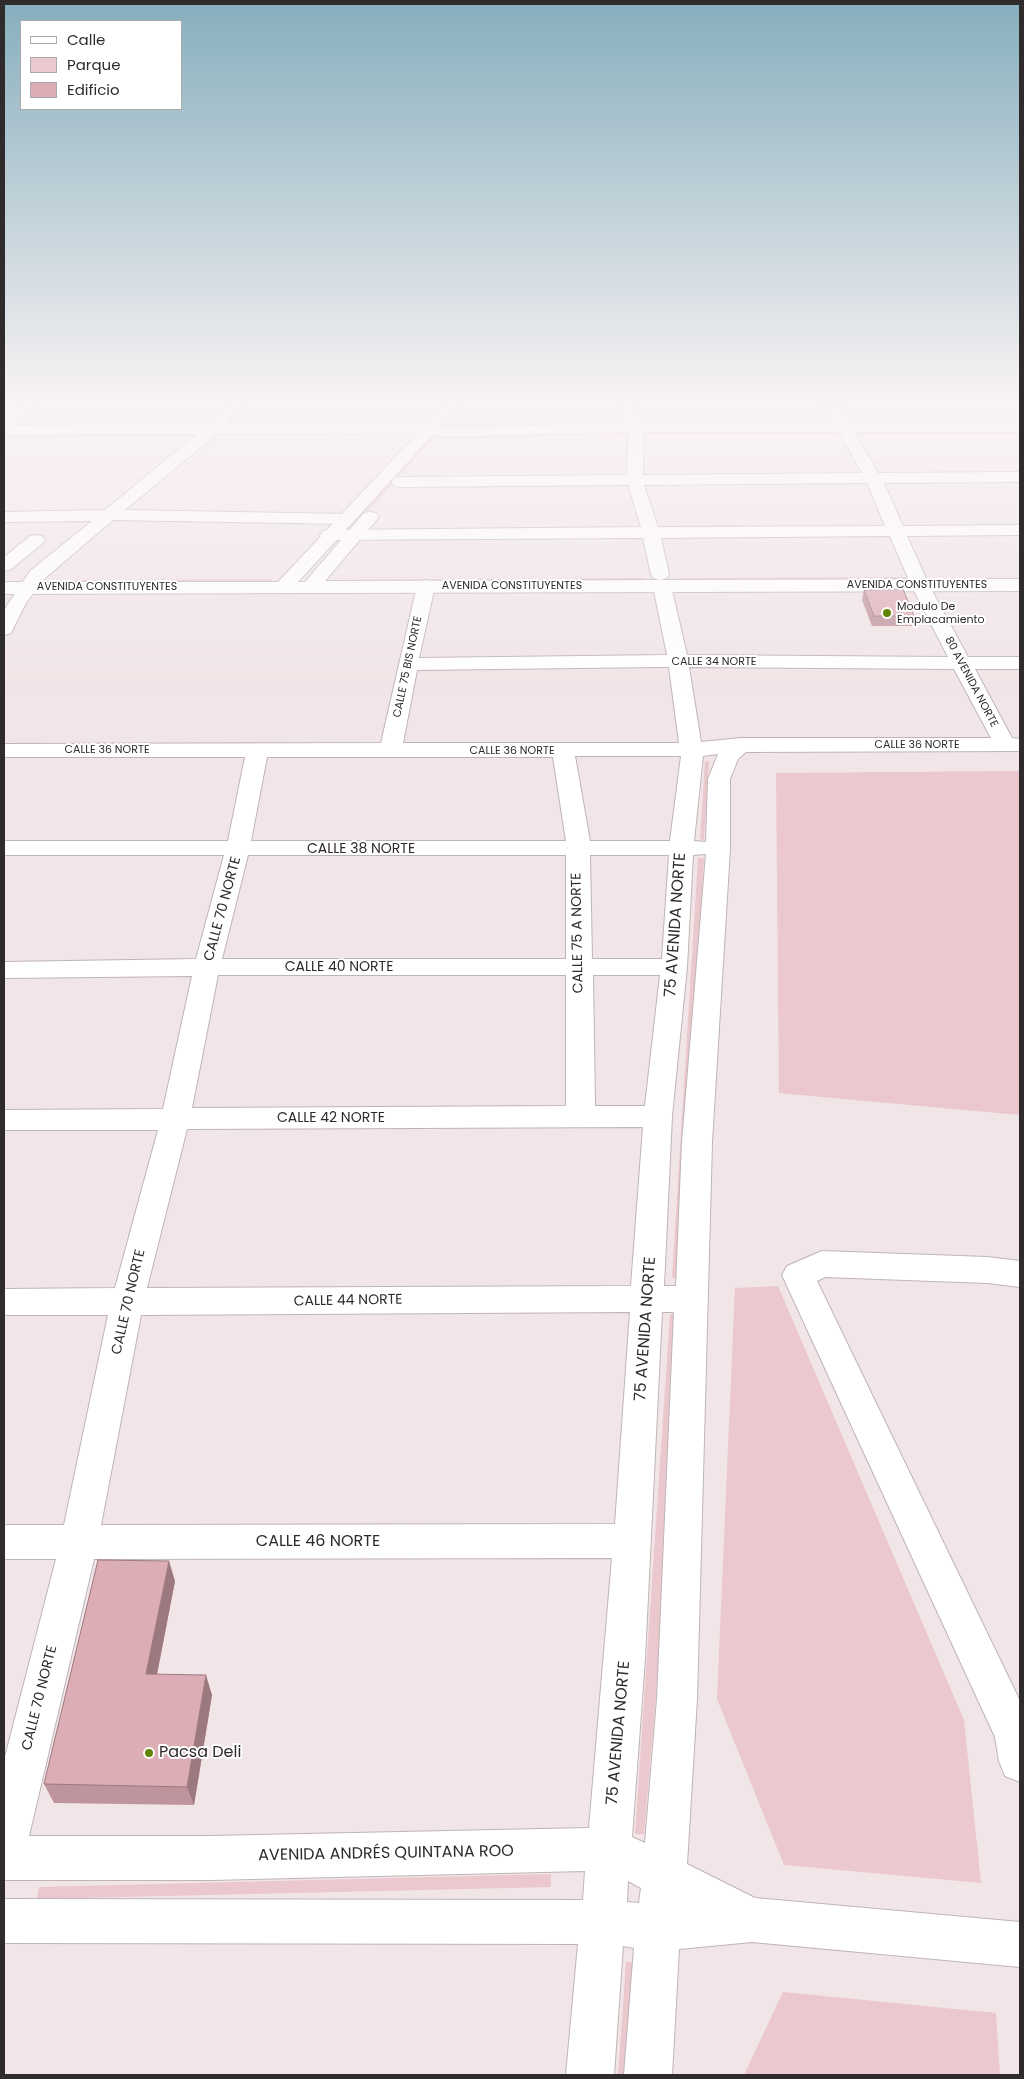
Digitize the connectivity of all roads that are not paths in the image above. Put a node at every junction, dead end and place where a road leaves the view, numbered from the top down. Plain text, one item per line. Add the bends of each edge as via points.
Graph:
1 (128, 500) edge
2 (366, 500) edge
3 (384, 500) edge
4 (641, 500) edge
5 (883, 500) edge
6 (110, 515) junction
7 (4, 517) edge
8 (346, 519) junction
9 (896, 530) junction
10 (1020, 530) edge
11 (651, 533) junction
12 (330, 535) junction
13 (354, 535) junction
14 (36, 540) dead end
15 (4, 566) edge
16 (1020, 572) edge
17 (4, 575) edge
18 (917, 579) junction
19 (316, 580) junction
20 (661, 580) junction
21 (289, 581) junction
22 (32, 582) junction
23 (1020, 585) edge
24 (426, 586) junction
25 (4, 588) edge
26 (4, 630) edge
27 (678, 662) junction
28 (960, 663) junction
29 (1020, 663) edge
30 (408, 664) junction
31 (741, 745) junction
32 (1013, 745) edge
33 (692, 749) junction
34 (4, 750) edge
35 (392, 750) junction
36 (563, 750) junction
37 (257, 751) junction
38 (4, 848) edge
39 (577, 848) junction
40 (681, 848) junction
41 (238, 849) junction
42 (718, 849) junction
43 (208, 967) junction
44 (578, 967) junction
45 (674, 967) junction
46 (4, 970) edge
47 (581, 1116) junction
48 (658, 1116) junction
49 (4, 1120) edge
50 (175, 1120) junction
51 (1020, 1274) edge
52 (649, 1298) junction
53 (693, 1299) junction
54 (4, 1302) edge
55 (127, 1303) junction
56 (633, 1541) junction
57 (4, 1542) edge
58 (78, 1542) junction
59 (1020, 1761) edge
60 (610, 1849) junction
61 (4, 1856) edge
62 (664, 1877) junction
63 (752, 1920) junction
64 (4, 1921) edge
65 (604, 1922) junction
66 (660, 1928) junction
67 (1020, 1945) edge
68 (590, 2075) edge
69 (648, 2075) edge

1 - 6 street
2 - 8 street
3 - 13 street
4 - 11 street, 75 AVENIDA NORTE
5 - 9 street, 80 AVENIDA NORTE
6 - 7 street
6 - 8 street
6 - 22 street
8 - 12 street
9 - 10 street
9 - 11 street
9 - 18 street, 80 AVENIDA NORTE
11 - 13 street
11 - 20 street, 75 AVENIDA NORTE
12 - 13 street
12 - 21 street
13 - 19 street
14 - 15 street
16 - 18 street, AVENIDA CONSTITUYENTES
17 - 22 street, AVENIDA CONSTITUYENTES
18 - 20 street, AVENIDA CONSTITUYENTES
18 - 23 street, AVENIDA CONSTITUYENTES
18 - 28 street, 80 AVENIDA NORTE
19 - 20 street, AVENIDA CONSTITUYENTES
19 - 21 street, AVENIDA CONSTITUYENTES
19 - 24 street, AVENIDA CONSTITUYENTES
20 - 24 street, AVENIDA CONSTITUYENTES
20 - 27 street, 75 AVENIDA NORTE
21 - 22 street, AVENIDA CONSTITUYENTES
22 - 25 street, AVENIDA CONSTITUYENTES
22 - 26 street
24 - 30 street, CALLE 75 BIS NORTE
27 - 28 street, CALLE 34 NORTE
27 - 30 street, CALLE 34 NORTE
27 - 33 street, 75 AVENIDA NORTE
28 - 29 street, CALLE 34 NORTE
28 - 32 street, 80 AVENIDA NORTE
30 - 35 street, CALLE 75 BIS NORTE
31 - 32 street, CALLE 36 NORTE
31 - 33 street, CALLE 36 NORTE
31 - 42 street via 728,756 719,779
33 - 36 street, CALLE 36 NORTE
33 - 40 street, 75 AVENIDA NORTE
34 - 37 street, CALLE 36 NORTE
35 - 36 street, CALLE 36 NORTE
35 - 37 street, CALLE 36 NORTE
36 - 39 street, CALLE 75 A NORTE
37 - 41 street, CALLE 70 NORTE
38 - 41 street, CALLE 38 NORTE
39 - 40 street, CALLE 38 NORTE
39 - 41 street, CALLE 38 NORTE
39 - 44 street, CALLE 75 A NORTE
40 - 42 street, CALLE 38 NORTE
40 - 45 street, 75 AVENIDA NORTE
41 - 43 street, CALLE 70 NORTE
42 - 53 street via 697,1142
43 - 44 street, CALLE 40 NORTE
43 - 46 street, CALLE 40 NORTE
43 - 50 street, CALLE 70 NORTE
44 - 45 street, CALLE 40 NORTE
44 - 47 street, CALLE 75 A NORTE
45 - 48 street, 75 AVENIDA NORTE
47 - 48 street, CALLE 42 NORTE
47 - 50 street, CALLE 42 NORTE
48 - 52 street, 75 AVENIDA NORTE
49 - 50 street, CALLE 42 NORTE
50 - 55 street, CALLE 70 NORTE
51 - 59 street via 822,1264 798,1275 1015,1735
52 - 53 street, CALLE 44 NORTE
52 - 55 street, CALLE 44 NORTE
52 - 56 street, 75 AVENIDA NORTE
53 - 62 street via 677,1699
54 - 55 street, CALLE 44 NORTE
55 - 58 street, CALLE 70 NORTE
56 - 58 street, CALLE 46 NORTE
56 - 60 street, 75 AVENIDA NORTE
57 - 58 street, CALLE 46 NORTE
58 - 61 street, CALLE 70 NORTE
60 - 61 street, AVENIDA ANDRÉS QUINTANA ROO via 212,1858
60 - 62 street, AVENIDA ANDRÉS QUINTANA ROO
60 - 65 street, 75 AVENIDA NORTE
62 - 63 street, AVENIDA ANDRÉS QUINTANA ROO
62 - 66 street
63 - 66 street, AVENIDA ANDRÉS QUINTANA ROO
63 - 67 street, AVENIDA ANDRÉS QUINTANA ROO
64 - 65 street, AVENIDA ANDRÉS QUINTANA ROO
65 - 66 street, AVENIDA ANDRÉS QUINTANA ROO
65 - 68 street, 75 AVENIDA NORTE
66 - 69 street via 652,1990

